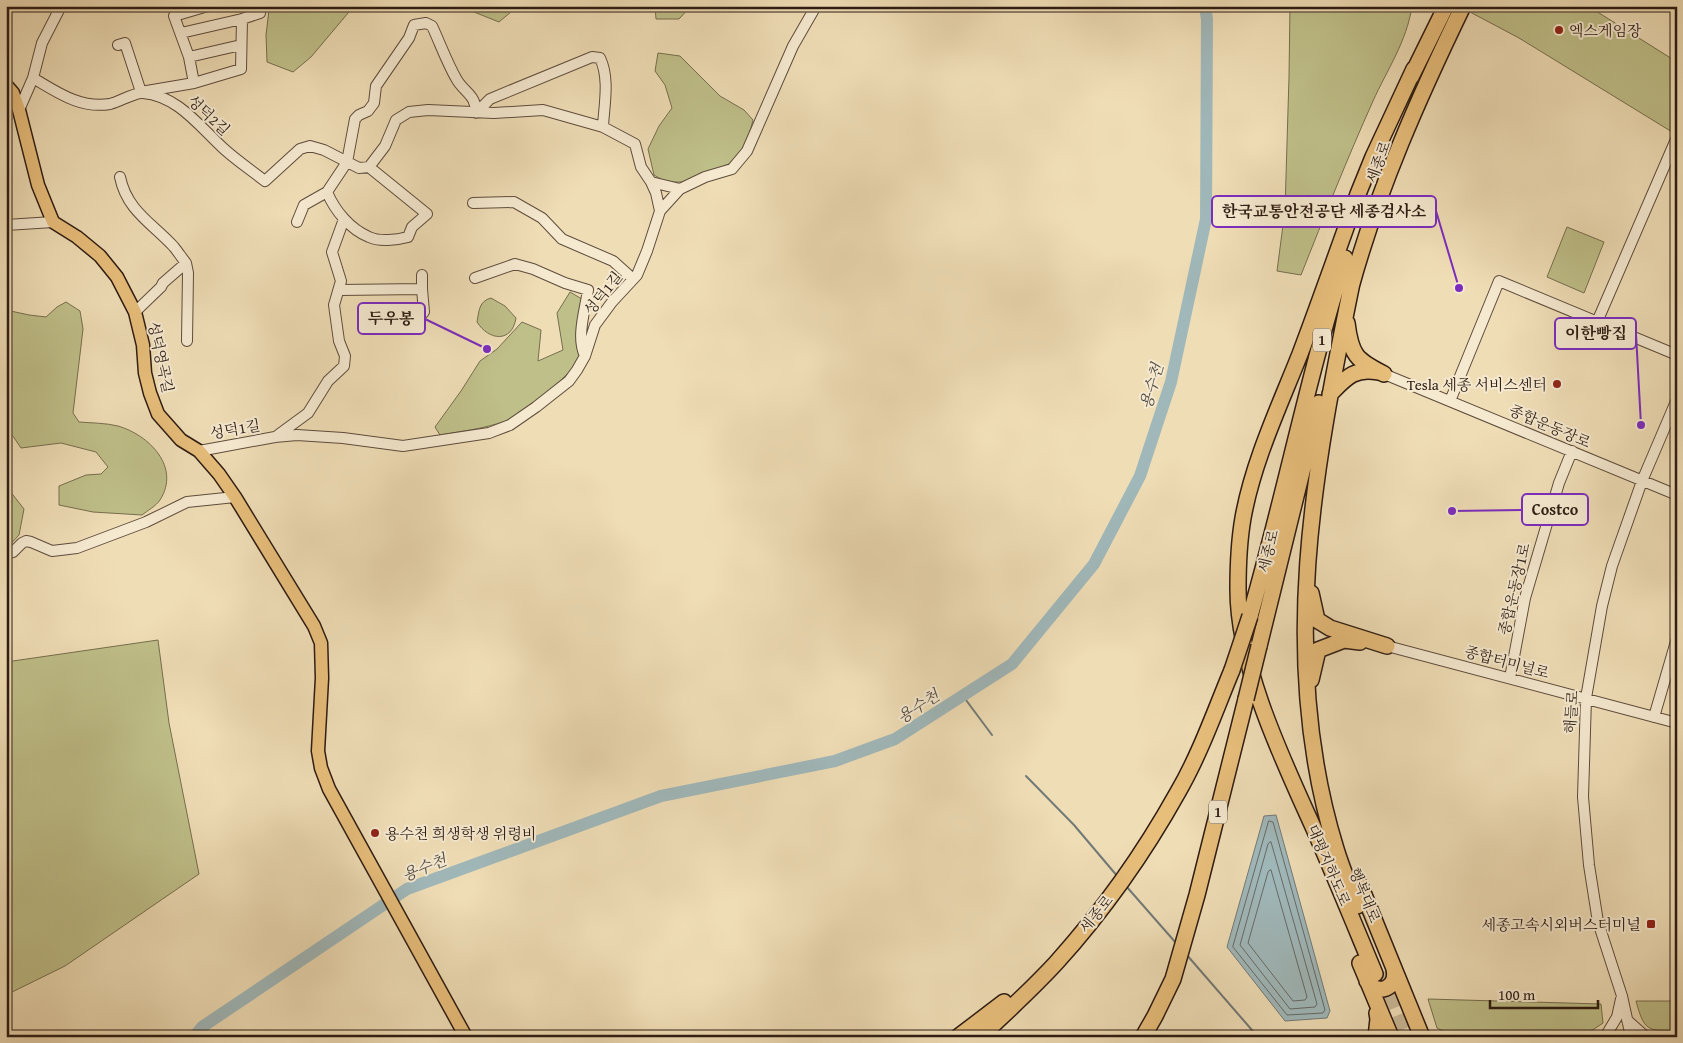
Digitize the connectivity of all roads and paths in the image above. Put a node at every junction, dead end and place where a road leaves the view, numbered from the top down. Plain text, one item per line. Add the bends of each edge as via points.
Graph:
1 (61, 6) edge
2 (208, 6) edge
3 (260, 6) edge
4 (816, 6) edge
5 (1446, 6) edge
6 (1463, 6) edge
7 (242, 19) junction
8 (181, 33) junction
9 (241, 44) junction
10 (118, 45) dead end
11 (189, 57) junction
12 (1414, 69) junction
13 (32, 78) junction
14 (194, 83) junction
15 (6, 85) edge
16 (141, 92) junction
17 (19, 110) junction
18 (476, 113) junction
19 (602, 126) junction
20 (1677, 137) edge
21 (347, 162) junction
22 (369, 166) junction
23 (120, 177) dead end
24 (651, 182) junction
25 (680, 189) junction
26 (327, 192) junction
27 (473, 203) dead end
28 (660, 210) junction
29 (344, 219) junction
30 (53, 222) junction
31 (297, 222) dead end
32 (6, 225) edge
33 (186, 263) junction
34 (422, 275) dead end
35 (475, 278) dead end
36 (1353, 278) junction
37 (633, 279) junction
38 (422, 289) junction
39 (339, 290) junction
40 (134, 312) junction
41 (1346, 312) junction
42 (1597, 322) junction
43 (399, 323) dead end
44 (188, 341) dead end
45 (1677, 355) edge
46 (585, 356) junction
47 (1384, 374) junction
48 (1330, 394) junction
49 (1677, 399) edge
50 (1450, 401) junction
51 (275, 436) junction
52 (199, 451) junction
53 (1572, 451) junction
54 (1642, 481) junction
55 (1677, 495) edge
56 (235, 497) junction
57 (6, 554) edge
58 (1308, 557) junction
59 (1677, 638) edge
60 (1387, 646) junction
61 (1510, 678) junction
62 (1586, 698) junction
63 (1308, 706) junction
64 (1654, 717) junction
65 (1677, 723) edge
66 (1088, 925) junction
67 (1378, 977) junction
68 (1622, 996) junction
69 (1627, 1020) junction
70 (466, 1037) edge
71 (958, 1037) edge
72 (980, 1037) edge
73 (1143, 1037) edge
74 (1376, 1037) edge
75 (1391, 1037) edge
76 (1422, 1037) edge
77 (1605, 1037) edge
78 (1631, 1037) edge
79 (1646, 1037) edge

1 - 13 street via 42,43
2 - 8 street via 174,16
3 - 7 street via 260,13
4 - 25 street, 성덕1길 via 793,46 747,151 732,169
5 - 12 highway, 세종로 / 1
6 - 36 highway, 세종로 / 1 via 1427,80 1373,216
7 - 8 street
7 - 9 street
8 - 11 street
9 - 11 street
9 - 14 street via 241,69
10 - 16 street via 125,43
11 - 14 street
12 - 66 highway, 세종로 / 1, bridge via 1371,181 1340,275 1264,568 1232,670 1179,791 1135,862
12 - 67 highway, 대평지하도로 via 1358,194 1261,455 1243,518 1239,552 1241,623 1258,692 1282,756
13 - 16 street via 77,103 110,104
13 - 17 street
14 - 16 street
15 - 17 main road via 13,93
16 - 21 street, 성덕2길 via 172,102 224,150 265,181 300,148 310,146 324,150
17 - 30 main road via 38,185
18 - 19 street via 543,110
18 - 19 street via 490,100 592,57 600,58 606,78
18 - 21 street via 476,105 458,82 432,26 420,23 414,26 376,86 374,103 355,119
18 - 22 street via 409,112 396,120 385,146
19 - 24 street via 635,144 641,167
20 - 42 street
21 - 22 street, 성덕2길 via 359,168
21 - 26 street
22 - 29 street via 427,214 412,227 408,237 390,240 370,238
23 - 33 street via 127,199
24 - 25 street
24 - 28 street
25 - 28 street, 성덕1길
26 - 29 street
26 - 31 street via 304,205
27 - 37 street via 514,202 542,218 562,239 613,261
28 - 37 street, 성덕1길 via 647,251
29 - 39 street, 성덕1길 via 332,252 341,281
30 - 32 street
30 - 40 main road, 성덕영곡길 via 100,256 118,277
33 - 40 street
33 - 44 street
34 - 38 street
35 - 46 street via 516,264 588,290 581,332 581,348
36 - 41 highway
36 - 73 highway, 세종로 / 1, bridge via 1188,926 1173,979
37 - 46 street, 성덕1길 via 595,325
38 - 39 street
38 - 43 street via 424,312 418,318
39 - 51 street, 성덕1길 via 334,305 344,366 328,381 308,413
40 - 52 main road, 성덕영곡길 via 140,328 145,373 158,414 181,440
41 - 47 highway via 1356,357
41 - 48 highway
42 - 45 street
42 - 50 street via 1499,281
46 - 51 street, 성덕1길 via 578,370 555,393 510,425 489,433 403,446 343,438
47 - 48 highway via 1358,371
47 - 50 street, 종합운동장로
48 - 58 highway
49 - 54 street, 해들로
50 - 53 street, 종합운동장로
51 - 52 street, 성덕1길
52 - 56 main road, 성덕영곡길
53 - 54 street, 종합운동장로
53 - 61 street, 종합운동장1로 via 1525,598
54 - 55 street, 종합운동장로
54 - 62 street, 해들로 via 1608,582
56 - 57 street via 187,502 146,522 77,548 52,551 26,541
56 - 70 main road, 성덕영곡길 via 314,626 321,643 318,751 329,789
58 - 60 highway via 1317,620 1330,628
58 - 63 highway via 1304,615
59 - 64 street
60 - 61 street, 종합터미널로
60 - 63 highway via 1344,640 1318,650
61 - 62 street, 종합터미널로
62 - 64 street, 종합터미널로
62 - 68 street, 해들로 via 1585,833 1598,922
63 - 67 highway, 행복대로 via 1314,751 1359,882
64 - 65 street, 종합터미널로
66 - 71 highway via 997,1008
66 - 72 highway, 세종로 / 1 via 1050,969
67 - 74 highway
67 - 75 highway, 행복대로
67 - 76 highway, 행복대로
68 - 69 street, 해들로
68 - 77 street via 1617,1017
69 - 78 street, 해들로
69 - 79 street

